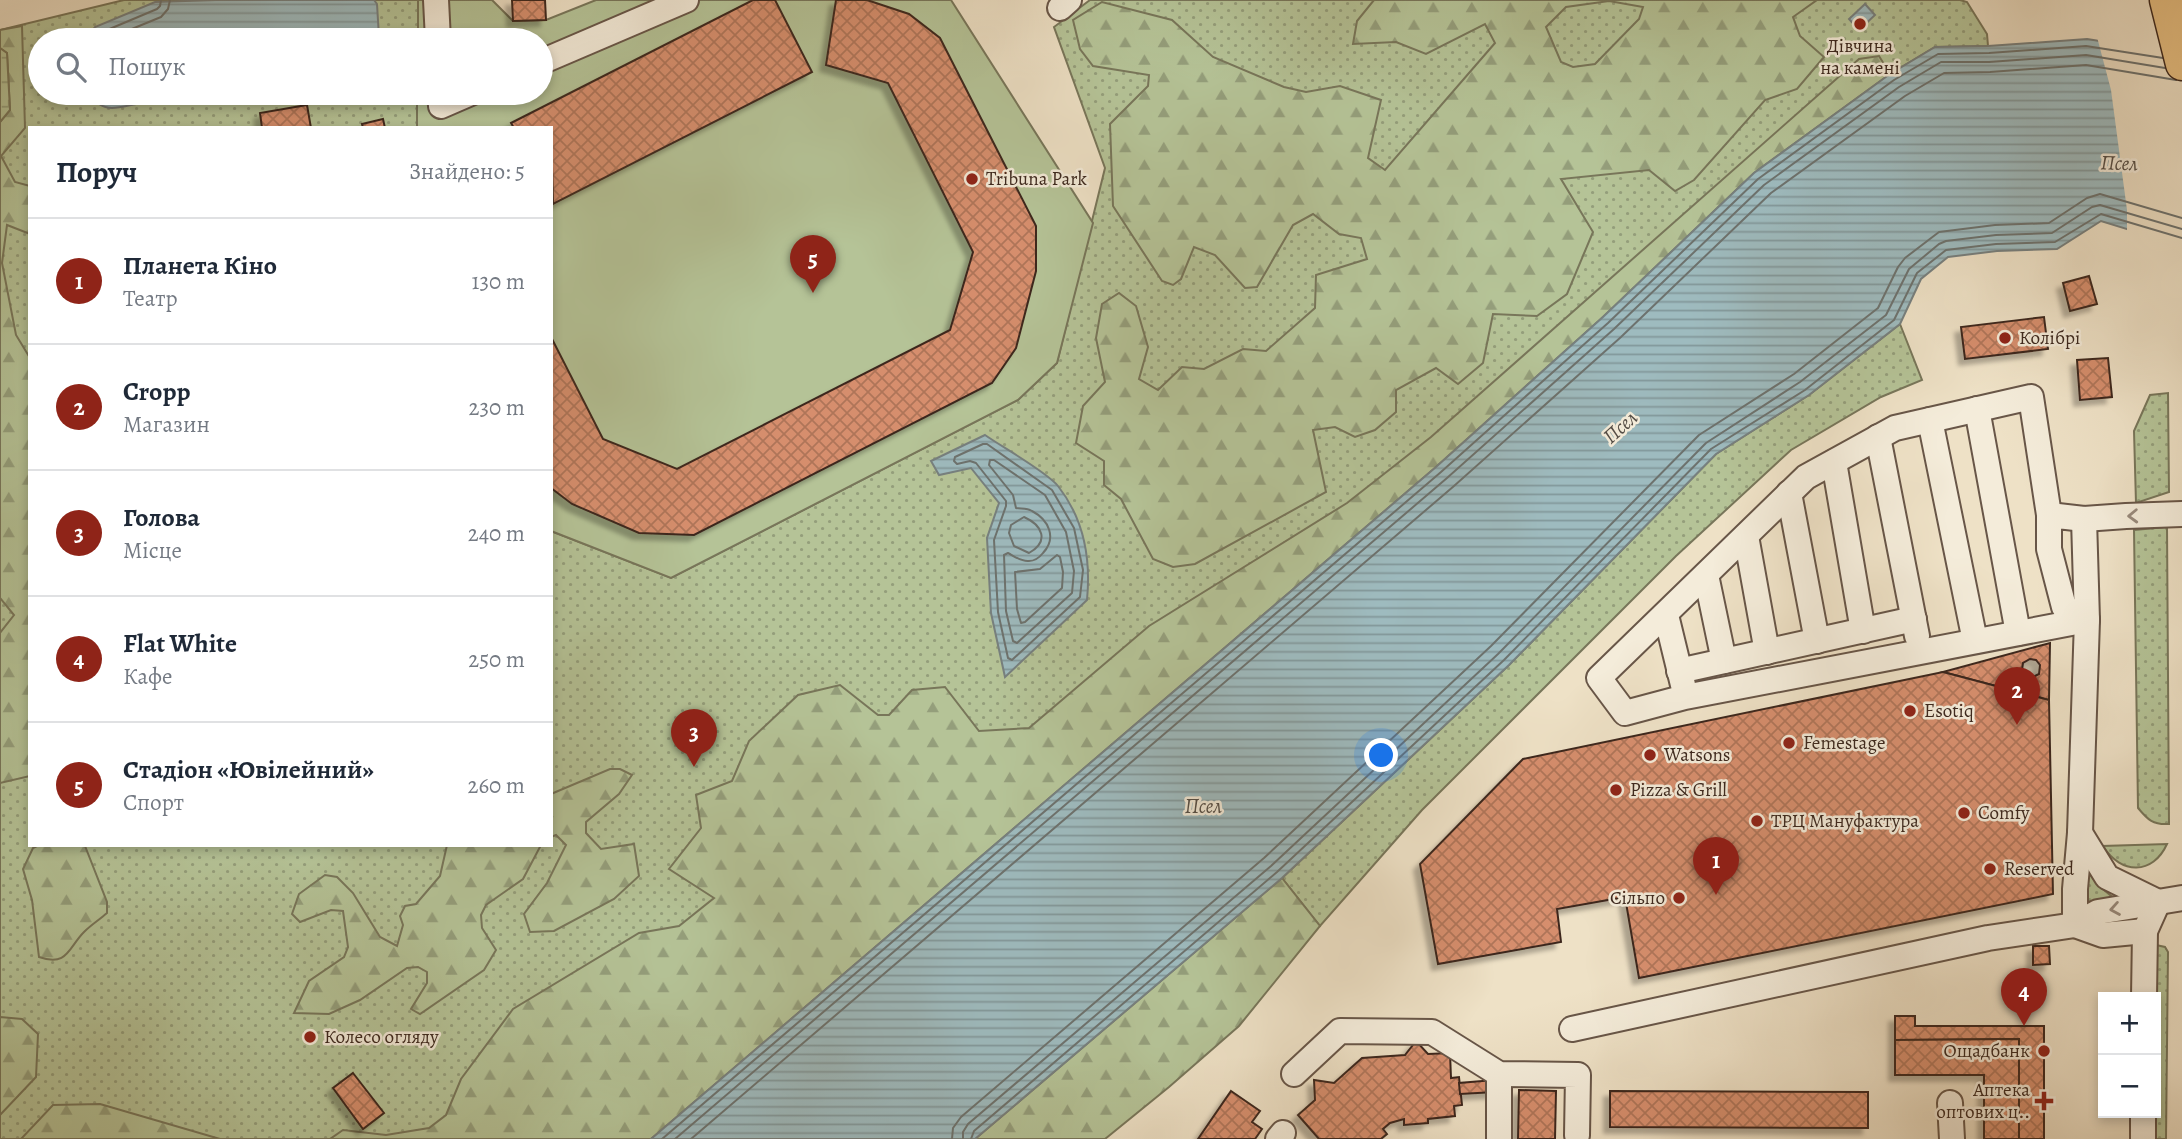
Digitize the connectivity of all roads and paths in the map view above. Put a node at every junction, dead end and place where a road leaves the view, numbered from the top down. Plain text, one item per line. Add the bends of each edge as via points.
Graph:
1 (436, 0) edge
2 (685, 0) edge
3 (2165, 0) edge
4 (437, 28) edge
5 (553, 57) edge
6 (2182, 64) edge
7 (1977, 409) junction
8 (1930, 420) junction
9 (1878, 437) junction
10 (1834, 461) junction
11 (1789, 493) junction
12 (2182, 514) edge
13 (2049, 516) junction
14 (2084, 519) junction
15 (1746, 536) junction
16 (1706, 575) junction
17 (1666, 615) junction
18 (1914, 620) junction
19 (2087, 620) junction
20 (1863, 631) junction
21 (2018, 633) junction
22 (1817, 641) junction
23 (1975, 641) junction
24 (1767, 652) junction
25 (1920, 652) junction
26 (1724, 661) junction
27 (1679, 671) junction
28 (1685, 697) junction
29 (2080, 833) junction
30 (2170, 900) edge
31 (2075, 925) junction
32 (2145, 931) junction
33 (2144, 992) edge
34 (1572, 1029) dead end
35 (1294, 1074) dead end
36 (1499, 1074) junction
37 (1950, 1103) dead end
38 (2143, 1118) edge
39 (1577, 1135) dead end
40 (1499, 1139) edge
41 (1952, 1139) edge
42 (2143, 1139) edge

1 - 4 street
2 - 5 street
3 - 6 main road
7 - 8 street
7 - 13 street via 2031,397
7 - 21 street
8 - 9 street
8 - 23 street
9 - 10 street
9 - 18 street
10 - 11 street
10 - 20 street
11 - 15 street
11 - 22 street
12 -> 14 street
13 - 14 street
13 - 19 street via 2049,549 2064,607
14 - 19 street
15 - 16 street
15 - 24 street
16 - 17 street
16 - 26 street
17 - 27 street
17 - 28 street via 1599,678 1625,713
18 - 20 street
18 - 25 street
19 - 21 street
19 - 29 street
20 - 22 street
21 - 23 street
22 - 24 street
23 - 25 street
24 - 26 street
25 - 28 street
26 - 27 street
27 - 28 street
29 - 30 street via 2107,877
29 - 31 street
30 -> 31 street via 2098,912
30 - 32 street
31 - 32 street via 2104,935
31 - 34 street via 1988,939
32 - 33 street
35 - 36 street via 1340,1031 1353,1031 1432,1032
36 - 39 street via 1578,1074
36 - 40 street
37 - 41 street
38 - 42 street

